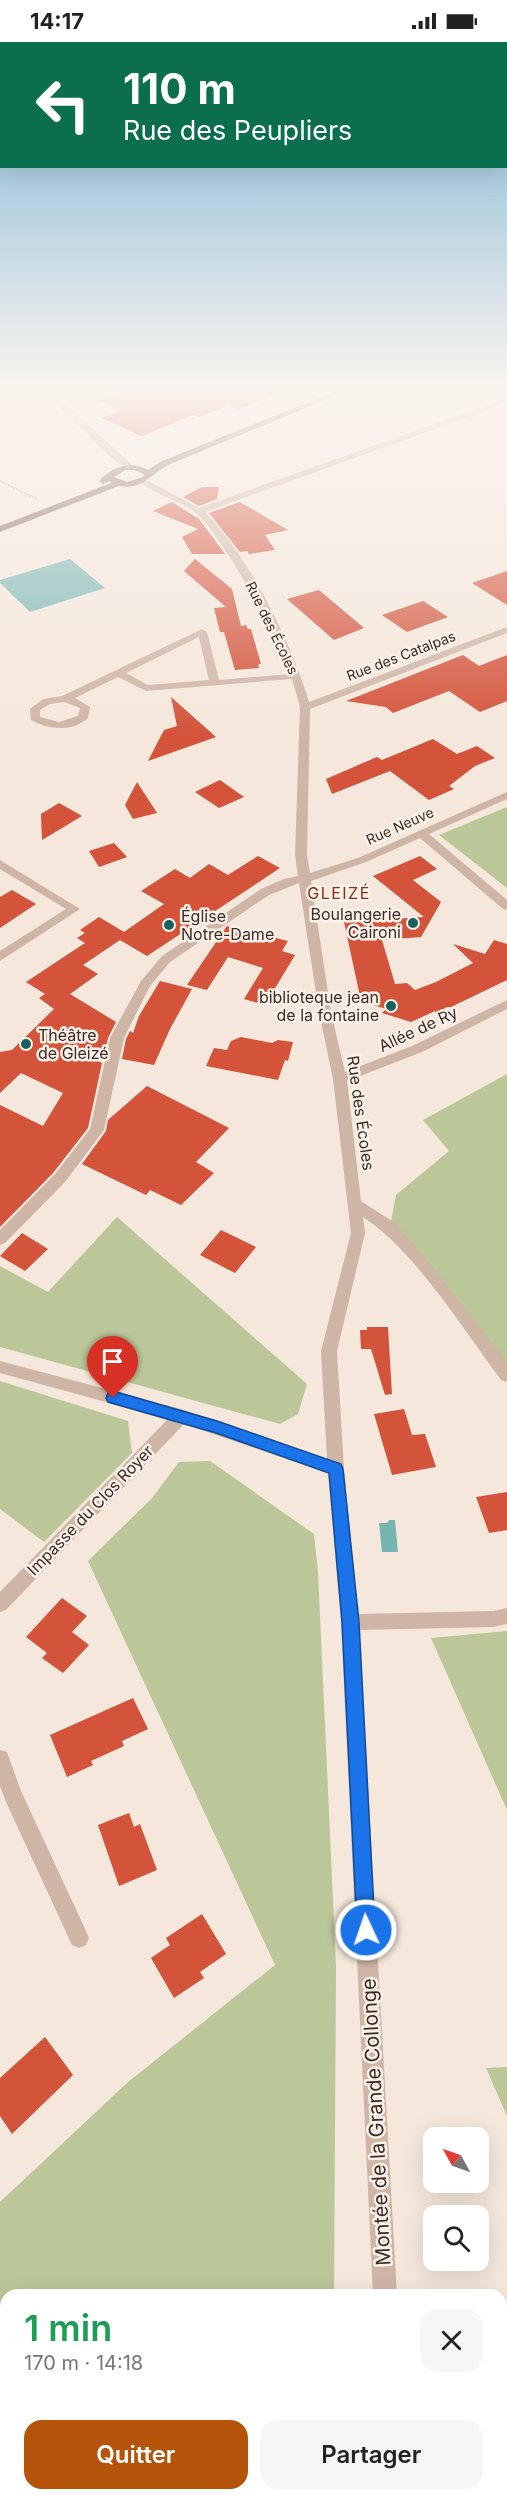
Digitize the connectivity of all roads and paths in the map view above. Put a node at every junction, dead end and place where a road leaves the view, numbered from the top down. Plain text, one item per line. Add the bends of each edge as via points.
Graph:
1 (58, 506) edge
2 (189, 506) edge
3 (215, 506) edge
4 (200, 511) junction
5 (0, 529) edge
6 (507, 630) edge
7 (118, 673) junction
8 (296, 676) junction
9 (215, 683) junction
10 (64, 699) dead end
11 (305, 707) junction
12 (507, 795) edge
13 (420, 833) junction
14 (0, 864) edge
15 (304, 879) junction
16 (507, 906) edge
17 (0, 957) edge
18 (507, 1004) edge
19 (340, 1079) junction
20 (354, 1203) junction
21 (358, 1233) joint
22 (0, 1239) edge
23 (0, 1367) edge
24 (507, 1375) edge
25 (181, 1416) junction
26 (336, 1469) junction
27 (0, 1604) edge
28 (507, 1616) edge
29 (350, 1622) junction
30 (0, 1759) edge
31 (80, 1938) dead end
32 (385, 2289) edge

1 - 5 main road
2 - 4 street, Rue des Écoles
3 - 4 street
4 - 8 street, Rue des Écoles via 242,568 271,619
6 - 11 street, Rue des Catalpas
7 - 9 street via 146,688
7 - 9 street via 202,632
7 - 10 street
8 - 9 street
8 - 11 street, Rue des Écoles
11 - 15 street, Rue des Écoles via 301,855
12 - 13 street, Rue Neuve
13 - 15 street, Rue Neuve via 362,860
13 - 16 street
14 - 17 street via 74,909
15 - 19 street, Rue des Écoles
15 - 22 street, Rue Neuve via 265,892 166,959 152,975 117,1038 97,1130 60,1178
18 - 19 street, Allée de Ry via 421,1053
19 - 20 street, Rue des Écoles
20 - 21 street, Rue des Écoles
20 - 24 street via 390,1227
21 - 26 street, Montée de la Grande Collonge via 329,1351
23 - 25 street
25 - 26 street
25 - 27 street, Impasse du Clos Royer
26 - 29 street, Montée de la Grande Collonge
28 - 29 street
29 - 32 street, Montée de la Grande Collonge
30 - 31 street

